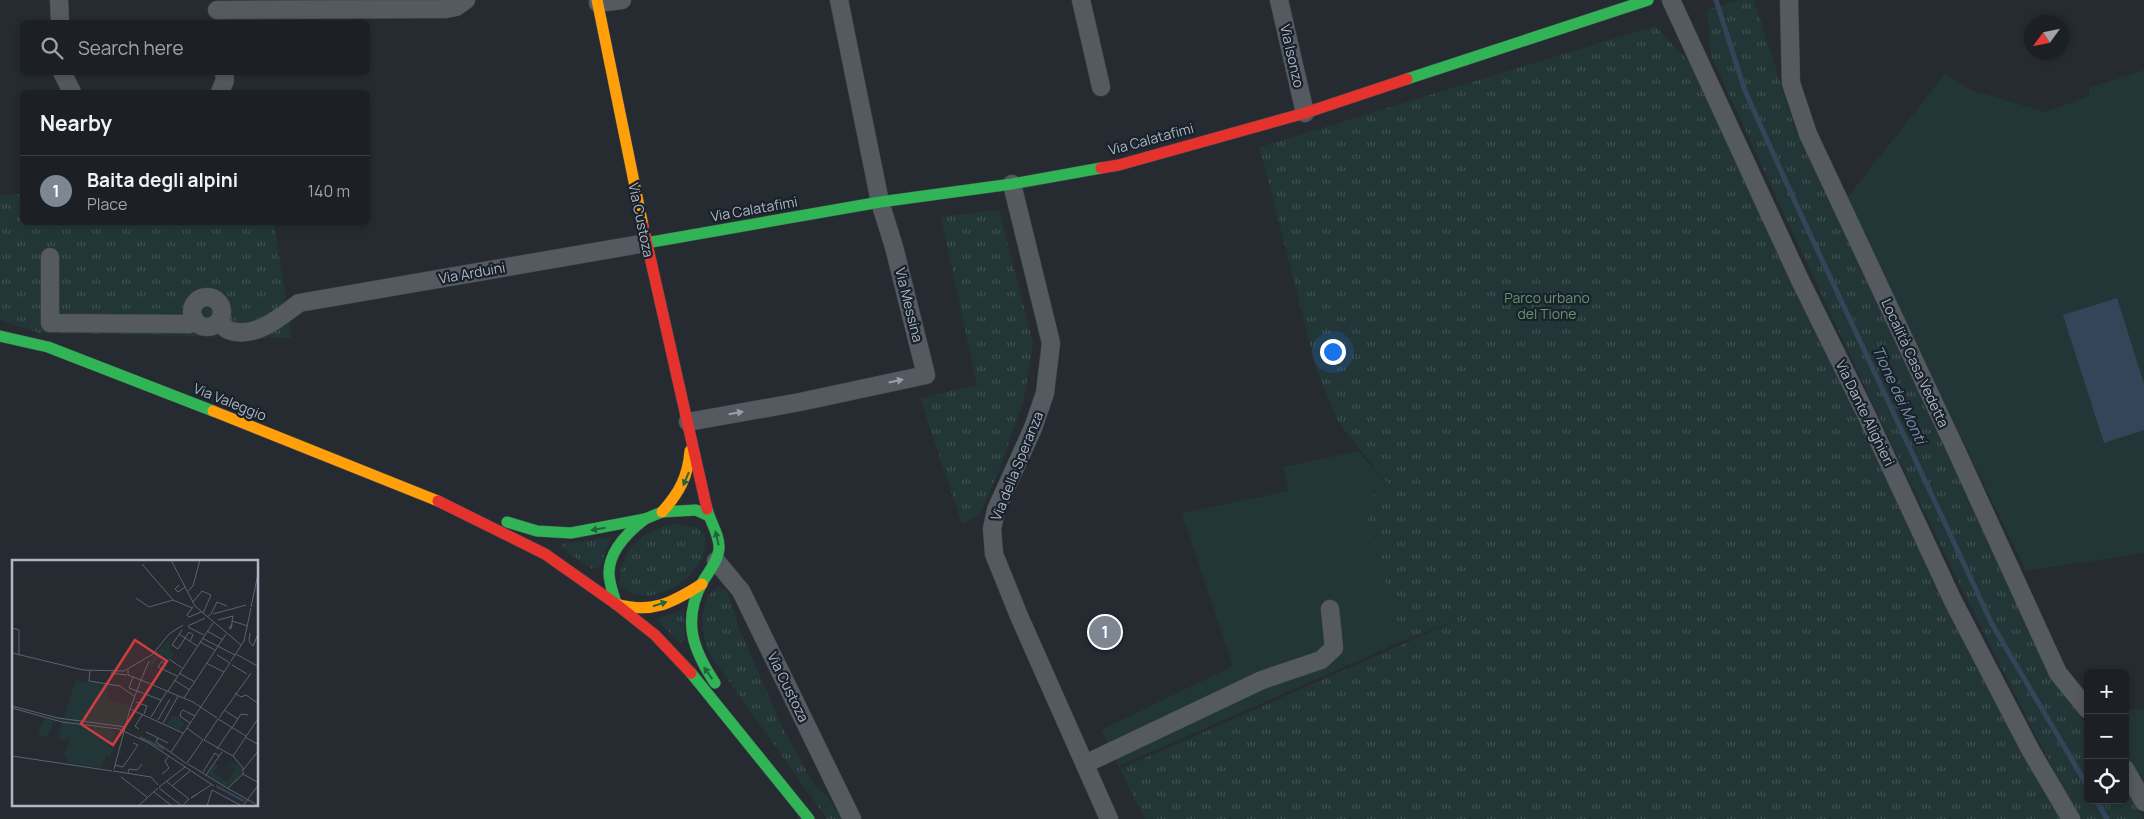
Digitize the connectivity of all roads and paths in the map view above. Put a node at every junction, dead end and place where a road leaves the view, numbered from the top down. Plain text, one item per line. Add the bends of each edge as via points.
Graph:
1 (59, 0) edge
2 (466, 0) edge
3 (622, 0) edge
4 (840, 0) edge
5 (1081, 0) edge
6 (1279, 0) edge
7 (1648, 0) edge
8 (1671, 0) edge
9 (1789, 0) edge
10 (597, 2) edge
11 (217, 11) edge
12 (60, 20) edge
13 (64, 75) edge
14 (224, 75) edge
15 (1100, 87) dead end
16 (71, 90) edge
17 (221, 90) edge
18 (1306, 113) junction
19 (1012, 184) junction
20 (880, 202) junction
21 (646, 243) junction
22 (50, 257) dead end
23 (195, 320) junction
24 (218, 322) junction
25 (0, 336) edge
26 (690, 430) junction
27 (445, 504) junction
28 (662, 512) junction
29 (709, 516) junction
30 (645, 518) junction
31 (716, 561) junction
32 (702, 584) junction
33 (616, 604) junction
34 (1330, 609) dead end
35 (2084, 705) edge
36 (761, 758) junction
37 (1085, 764) junction
38 (2129, 776) edge
39 (2144, 802) edge
40 (809, 819) edge
41 (852, 819) edge
42 (1110, 819) edge
43 (2071, 819) edge

1 - 12 street
2 - 11 street via 446,9
3 - 10 street
4 - 20 street, Via Messina
5 - 15 street
6 - 18 street, Via Isonzo
7 - 18 main road, Via Calatafimi
8 - 43 street, Via Dante Alighieri via 1953,601 2031,751
9 - 35 street, Località Casa Vedetta via 1792,83 1808,134 2058,673
10 - 21 main road, Via Custoza
13 - 16 street
14 - 17 street
18 - 19 main road, Via Calatafimi via 1119,165
19 - 20 main road, Via Calatafimi
19 - 37 street, Via della Speranza via 1051,342 1045,393 996,510 992,529 994,554
20 - 21 main road, Via Calatafimi
26 -> 20 street, Via Messina via 926,375
21 - 24 street, Via Arduini via 299,303 266,327 258,329 230,331
21 - 26 main road, Via Custoza
22 - 23 street via 50,323 189,324
23 - 24 street via 204,326
23 - 24 street via 192,314 194,305 200,298 210,297 221,307
25 - 27 main road, Via Valeggio via 48,347 107,368
26 -> 28 main road, Via Custoza via 689,474 678,494
26 - 29 main road, Via Custoza
30 -> 27 main road, Via Custoza via 571,533 537,531
27 - 33 main road, Via Custoza via 545,554
28 - 29 main road, Via Custoza via 696,510
28 - 30 main road, Via Custoza
31 -> 29 main road, Via Custoza via 719,548
30 - 33 main road, Via Custoza via 618,545 609,570
31 - 32 main road, Via Custoza
31 - 41 street, Via Custoza via 741,591
33 -> 32 main road, Via Custoza via 640,610 658,606
36 -> 32 main road, Via Custoza via 760,747 703,666 692,644 690,620
33 - 36 main road, Via Custoza via 655,635 688,670
34 - 37 street via 1334,648 1321,660 1262,680
36 - 40 main road, Via Custoza
37 - 42 street, Via della Speranza
38 - 39 street

